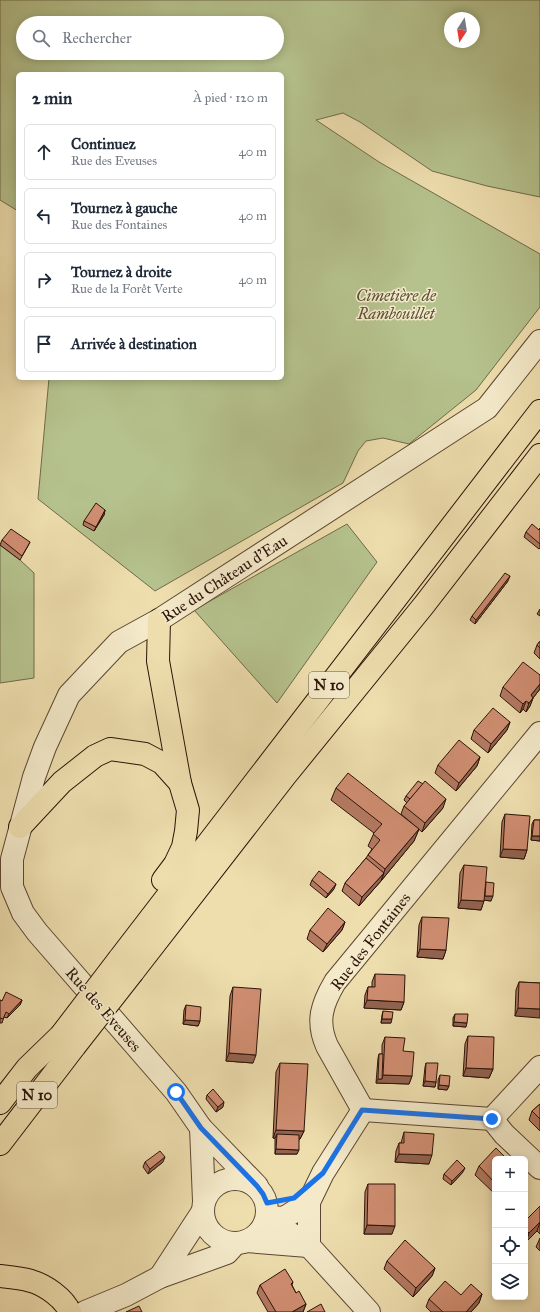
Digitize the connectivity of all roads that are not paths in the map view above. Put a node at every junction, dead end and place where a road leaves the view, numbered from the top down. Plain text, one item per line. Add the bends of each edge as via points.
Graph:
1 (540, 341) edge
2 (540, 411) edge
3 (540, 455) edge
4 (160, 620) junction
5 (540, 733) edge
6 (180, 784) junction
7 (20, 826) junction
8 (4, 888) edge
9 (120, 961) junction
10 (62, 1036) junction
11 (540, 1067) edge
12 (0, 1103) edge
13 (362, 1110) junction
14 (492, 1119) junction
15 (201, 1128) junction
16 (0, 1144) edge
17 (540, 1168) edge
18 (323, 1173) junction
19 (309, 1202) junction
20 (203, 1206) junction
21 (264, 1207) junction
22 (241, 1242) junction
23 (309, 1246) junction
24 (0, 1276) edge
25 (160, 1277) junction
26 (70, 1312) edge
27 (85, 1312) edge
28 (369, 1312) edge

1 - 4 street, Rue du Château d'Eau via 487,408
2 - 9 main road, N 10
3 - 9 main road, N 10 via 424,605 286,775
4 - 6 main road via 158,661
4 - 7 street, Rue du Château d'Eau via 119,642 69,695 34,776
5 - 13 street, Rue des Fontaines via 335,982 327,996 320,1022 322,1036
6 - 7 main road via 162,762 145,754 110,749 95,756 62,782
6 - 9 main road via 188,810 183,847
7 - 8 street, Rue du Château d'Eau
8 - 15 street, Rue des Eveuses via 37,932 176,1092
9 - 10 main road, N 10, bridge
10 - 12 main road, N 10 via 27,1068
10 - 16 main road, N 10
11 - 14 street
13 - 14 street
13 - 18 street
14 - 17 street
15 - 20 street
15 - 21 street, Rue des Eveuses
18 - 19 street
18 - 21 street via 294,1198
19 - 21 street via 284,1218
19 - 23 street
20 - 21 street via 214,1186 222,1181 240,1178 249,1181
20 - 22 street via 204,1221 217,1237 226,1242
20 - 25 street
21 - 22 street via 261,1231
21 - 23 street, Rue des Eveuses via 282,1228
22 - 23 street
22 - 25 street via 227,1253
23 - 28 street, Rue des Eveuses
24 - 26 main road via 32,1281 55,1293
25 - 27 street

